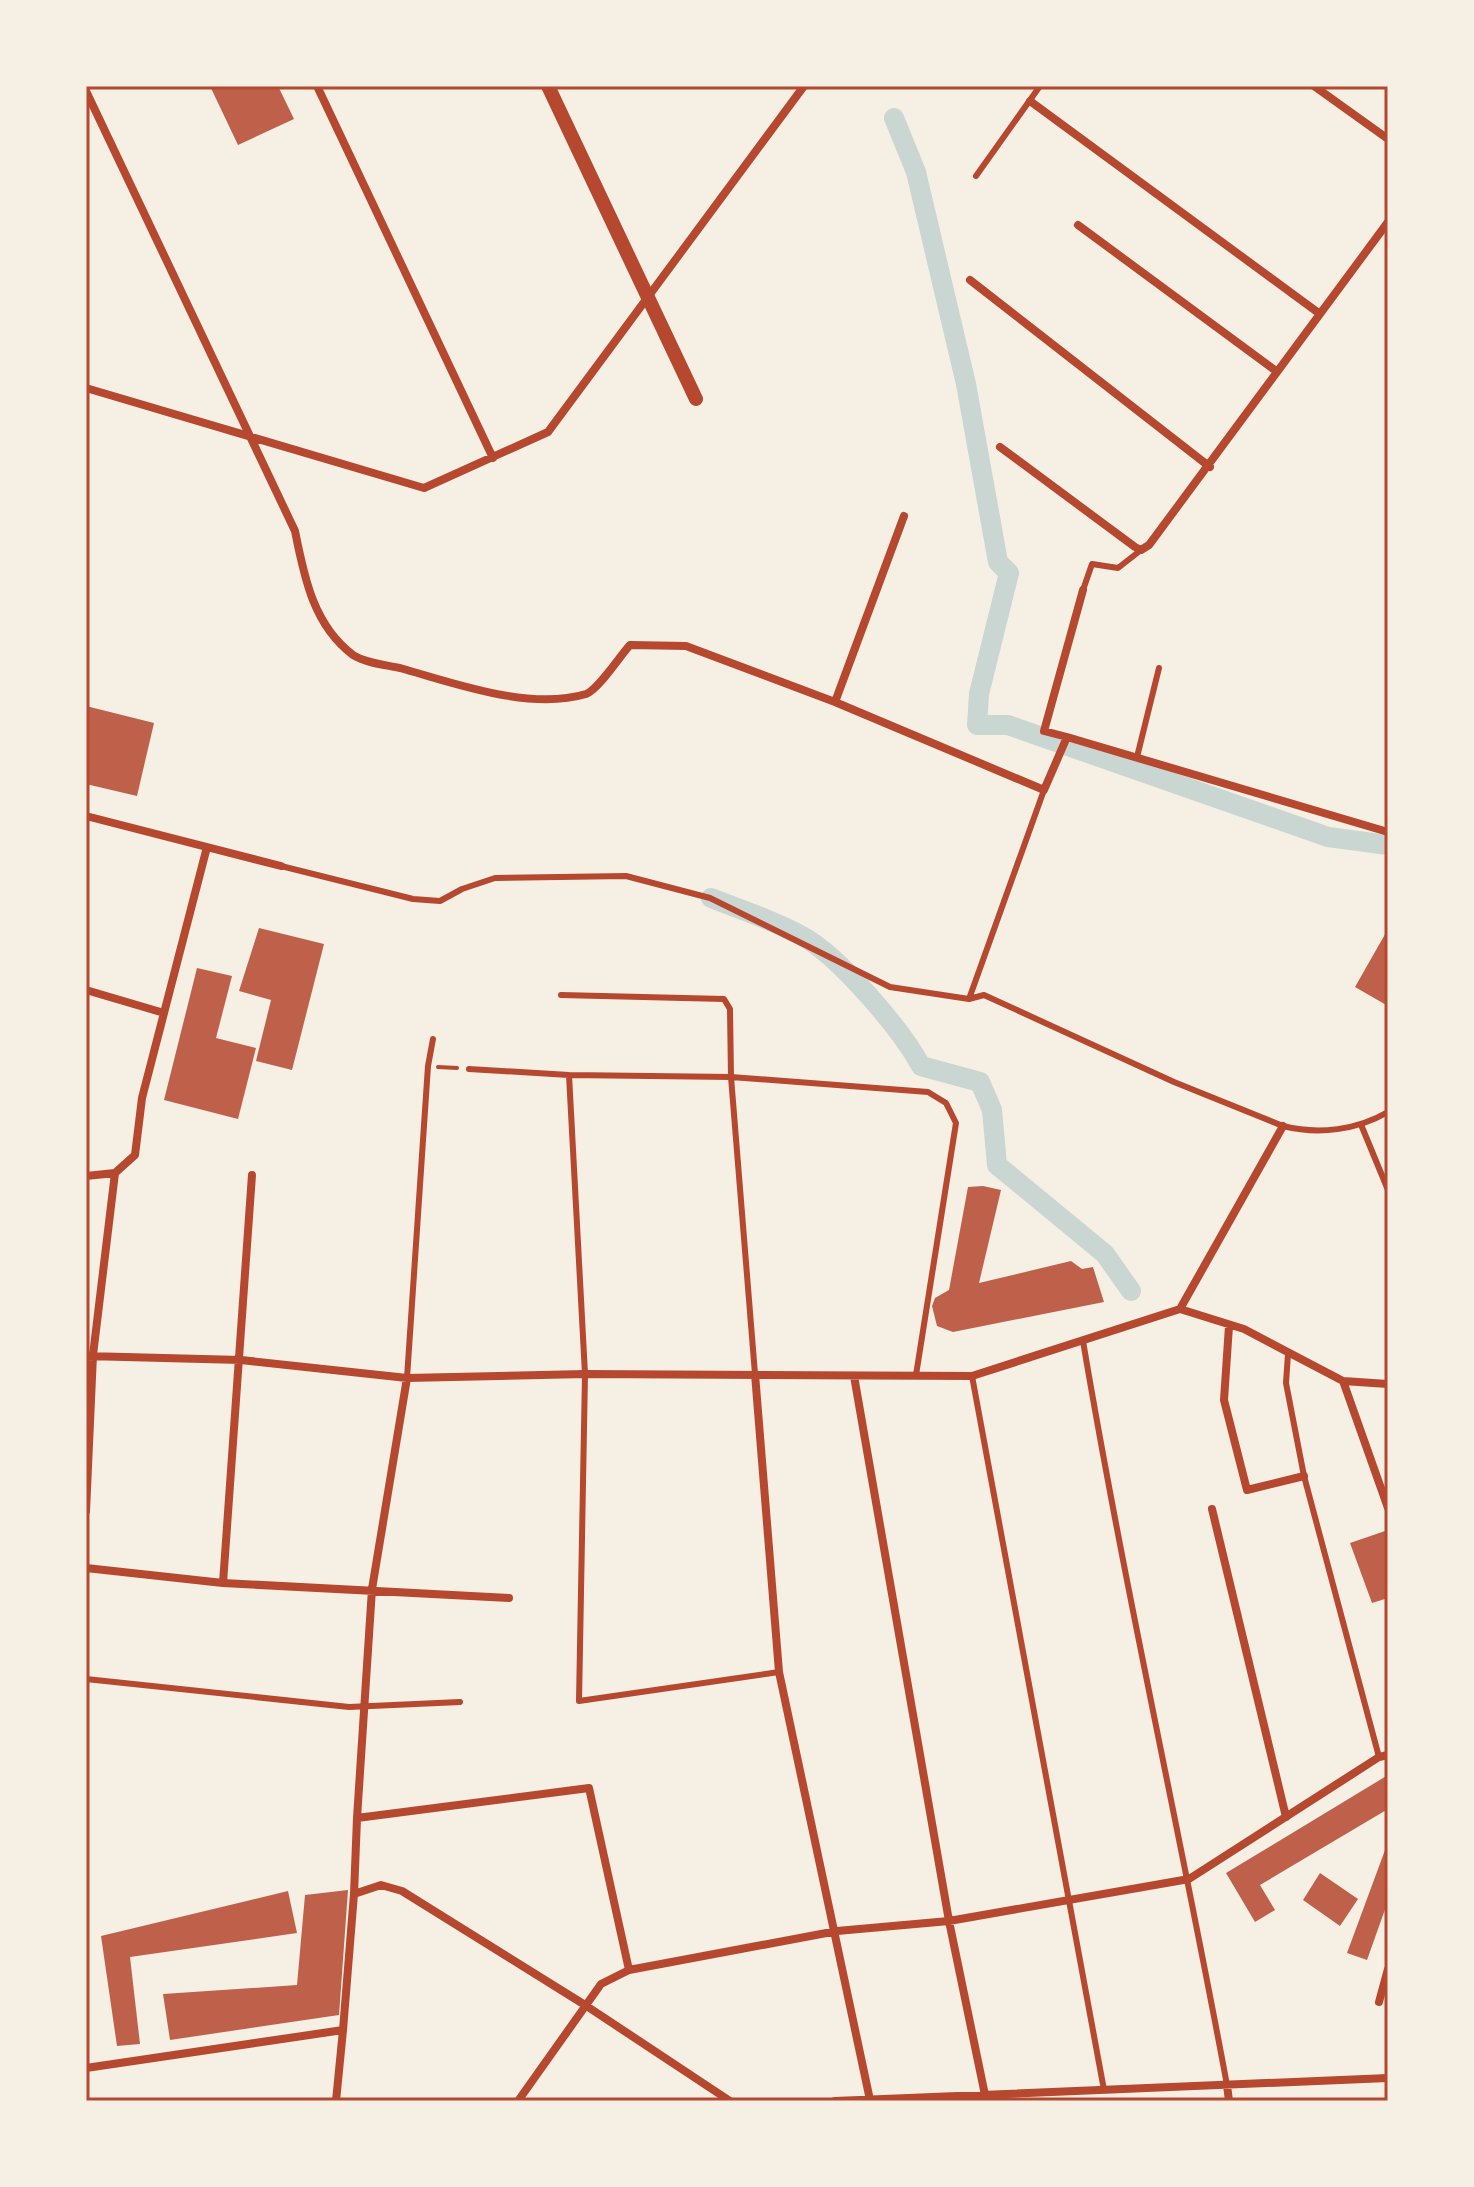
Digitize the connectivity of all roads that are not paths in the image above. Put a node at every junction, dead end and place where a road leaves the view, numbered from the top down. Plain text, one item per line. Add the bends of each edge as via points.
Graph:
1 (317, 86) edge
2 (548, 86) edge
3 (804, 86) edge
4 (1040, 86) edge
5 (1314, 86) edge
6 (1328, 90) edge
7 (86, 91) edge
8 (1030, 101) junction
9 (1388, 139) edge
10 (976, 176) dead end
11 (1388, 222) edge
12 (1078, 225) dead end
13 (970, 280) dead end
14 (647, 297) junction
15 (1320, 314) junction
16 (1276, 371) junction
17 (86, 388) edge
18 (696, 399) dead end
19 (248, 434) junction
20 (1000, 447) dead end
21 (493, 458) junction
22 (1210, 467) junction
23 (904, 516) dead end
24 (1141, 550) junction
25 (1083, 590) joint
26 (1159, 668) dead end
27 (835, 702) junction
28 (1067, 737) junction
29 (1137, 757) junction
30 (1044, 790) junction
31 (86, 816) edge
32 (1388, 832) edge
33 (207, 847) junction
34 (281, 866) joint
35 (86, 990) edge
36 (561, 995) dead end
37 (969, 999) junction
38 (164, 1013) junction
39 (433, 1039) dead end
40 (469, 1069) road end
41 (569, 1075) junction
42 (731, 1077) junction
43 (1388, 1112) edge
44 (1283, 1126) junction
45 (1362, 1127) junction
46 (115, 1173) junction
47 (252, 1175) dead end
48 (86, 1176) edge
49 (1388, 1190) edge
50 (1180, 1309) junction
51 (1229, 1326) junction
52 (1083, 1341) junction
53 (1288, 1354) junction
54 (90, 1355) edge
55 (241, 1360) junction
56 (585, 1374) junction
57 (755, 1374) junction
58 (916, 1375) junction
59 (854, 1376) junction
60 (972, 1376) junction
61 (407, 1378) junction
62 (1343, 1381) junction
63 (1388, 1385) edge
64 (1304, 1476) junction
65 (1388, 1508) edge
66 (1212, 1509) dead end
67 (86, 1511) edge
68 (86, 1568) edge
69 (223, 1583) junction
70 (372, 1589) junction
71 (509, 1598) dead end
72 (779, 1672) junction
73 (86, 1679) edge
74 (460, 1702) dead end
75 (364, 1706) junction
76 (1384, 1756) edge
77 (1286, 1817) junction
78 (357, 1818) junction
79 (1189, 1879) junction
80 (354, 1894) junction
81 (1069, 1900) junction
82 (949, 1921) junction
83 (837, 1931) junction
84 (1388, 1969) edge
85 (629, 1970) junction
86 (1379, 2002) dead end
87 (585, 2005) junction
88 (343, 2030) junction
89 (86, 2068) edge
90 (1388, 2078) edge
91 (1227, 2085) junction
92 (1104, 2090) junction
93 (985, 2095) junction
94 (870, 2100) edge
95 (336, 2101) edge
96 (518, 2101) edge
97 (730, 2101) edge
98 (835, 2101) edge
99 (1229, 2101) edge

1 - 21 street
2 - 14 street
3 - 14 street
4 - 8 lane
5 - 6 street
6 - 9 street
7 - 19 street
8 - 10 lane
8 - 15 street
11 - 15 street
12 - 16 street
13 - 22 street
14 - 18 street
14 - 21 street via 548,432
15 - 16 street
16 - 22 street
17 - 19 street
19 - 21 street via 424,488
19 - 27 street via 295,531 308,594 354,656 497,695 550,698 598,688 604,673 630,645 686,646
20 - 24 street
22 - 24 street
23 - 27 street
24 - 25 lane via 1118,568 1092,564
25 - 28 street via 1044,731
26 - 29 lane
27 - 30 street
28 - 29 street
28 - 30 street
29 - 32 street
30 - 37 lane
31 - 33 street
33 - 34 street
33 - 38 street
34 - 37 lane via 440,901 495,878 626,876 710,898 890,987
35 - 38 street
36 - 42 lane via 724,999 730,1009
37 - 44 lane via 984,995
38 - 46 street via 142,1098 135,1155
39 - 61 lane
40 - 41 lane
41 - 42 lane
41 - 56 lane
42 - 57 lane
42 - 58 lane via 928,1092 946,1103 956,1123
43 - 45 lane
44 - 45 lane
44 - 50 street
45 - 49 lane
46 - 48 street
46 - 54 street
47 - 55 street
50 - 51 street
50 - 52 street
51 - 53 street
51 - 64 street via 1224,1400 1247,1490
52 - 60 street
52 - 79 lane
53 - 62 street
53 - 64 lane via 1286,1383
54 - 55 street
54 - 67 street
55 - 61 street
55 - 69 street
56 - 57 street
56 - 61 street
56 - 72 lane via 579,1701
57 - 59 street
57 - 72 street
58 - 59 street
58 - 60 street
59 - 82 street
60 - 81 lane
61 - 70 street
62 - 63 street
62 - 65 street
64 - 76 lane
66 - 77 street
68 - 69 street
69 - 70 street
70 - 71 street
70 - 75 street
72 - 83 street
73 - 75 lane
74 - 75 lane
75 - 78 street
76 - 77 street
77 - 79 street
78 - 80 street
78 - 85 street via 589,1788
79 - 81 street
79 - 91 lane
80 - 87 street via 381,1885 402,1891
80 - 88 street
81 - 82 street
81 - 92 lane
82 - 83 street
82 - 93 street
83 - 85 street
83 - 94 street
84 - 86 street
85 - 87 street via 601,1984
87 - 96 street
87 - 97 street
88 - 89 street
88 - 95 street
90 - 91 street
91 - 92 street
91 - 99 street
92 - 93 street
93 - 94 street
94 - 98 street

